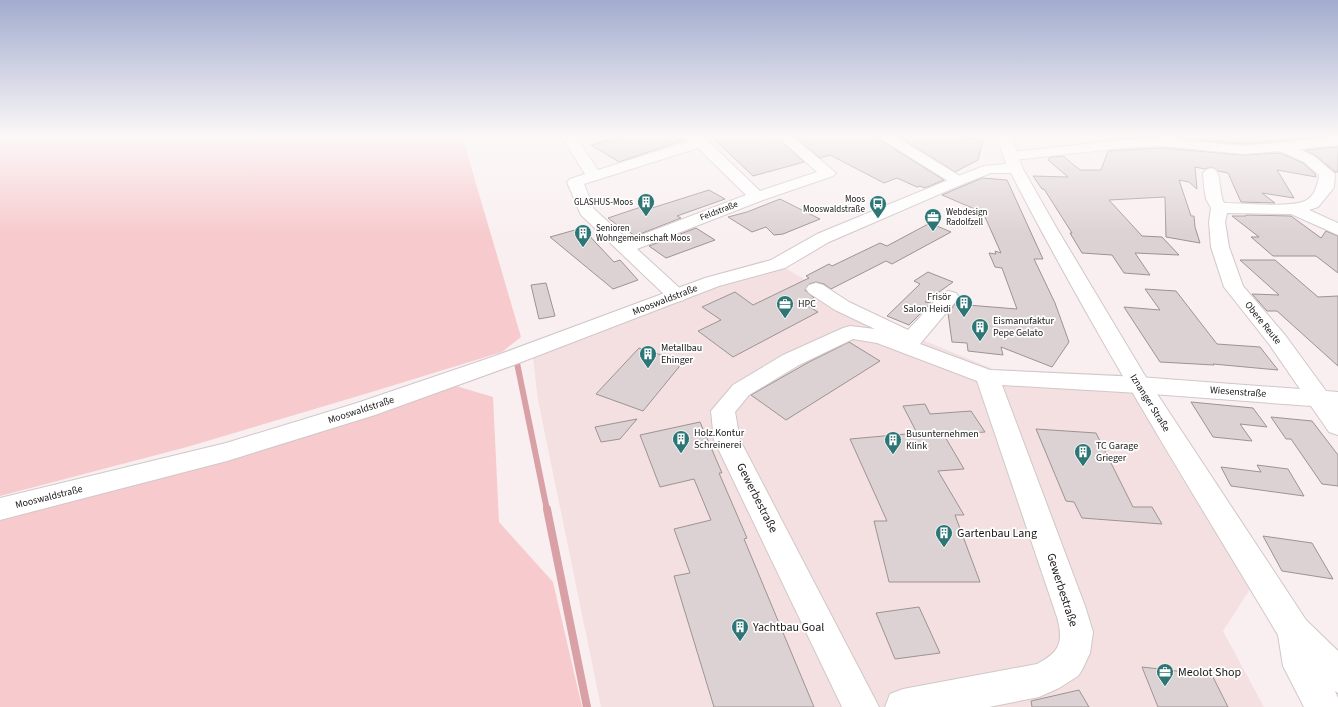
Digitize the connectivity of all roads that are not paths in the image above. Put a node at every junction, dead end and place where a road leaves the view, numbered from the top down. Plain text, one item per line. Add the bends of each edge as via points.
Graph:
1 (589, 169) edge
2 (616, 169) edge
3 (727, 169) edge
4 (823, 169) edge
5 (939, 169) edge
6 (996, 169) edge
7 (1017, 169) edge
8 (1321, 169) edge
9 (1211, 173) dead end
10 (594, 176) junction
11 (958, 181) junction
12 (1332, 188) edge
13 (757, 197) junction
14 (1219, 208) junction
15 (1294, 209) junction
16 (1338, 230) edge
17 (625, 247) junction
18 (816, 289) dead end
19 (677, 296) junction
20 (949, 297) dead end
21 (910, 342) junction
22 (986, 377) junction
23 (1139, 385) junction
24 (1328, 399) edge
25 (1338, 426) edge
26 (0, 509) edge
27 (1294, 631) junction
28 (1338, 676) edge
29 (861, 707) edge
30 (902, 707) edge
31 (1324, 707) edge

1 - 10 street
2 - 10 street
3 - 13 street
4 - 13 street, Feldstraße via 828,173
5 - 11 street
6 - 11 street, Mooswaldstraße
7 - 23 street, Iznanger Straße via 1047,227
8 - 12 street via 1327,174
9 - 14 street, Obere Reute via 1211,192
10 - 17 street via 575,182 587,211
11 - 19 street, Mooswaldstraße via 823,238 778,264 712,282
12 - 15 street via 1312,204
13 - 17 street, Feldstraße
14 - 15 street
14 - 24 street, Obere Reute via 1217,222 1220,247 1234,287
15 - 16 street
17 - 19 street
18 - 21 street, Gewerbestraße via 842,306
19 - 26 street, Mooswaldstraße via 366,409 227,452
20 - 21 street
21 - 22 street, Gewerbestraße
21 - 29 street, Gewerbestraße via 850,332 791,360 741,390 723,411 727,440
22 - 23 street, Gewerbestraße
22 - 30 street, Gewerbestraße via 1069,606 1077,636 1073,656 1058,672 1039,680
23 - 24 street, Wiesenstraße
23 - 27 street, Iznanger Straße
24 - 25 street, Obere Reute
27 - 28 street, Iznanger Straße
27 - 31 street, Iznanger Straße via 1300,666

